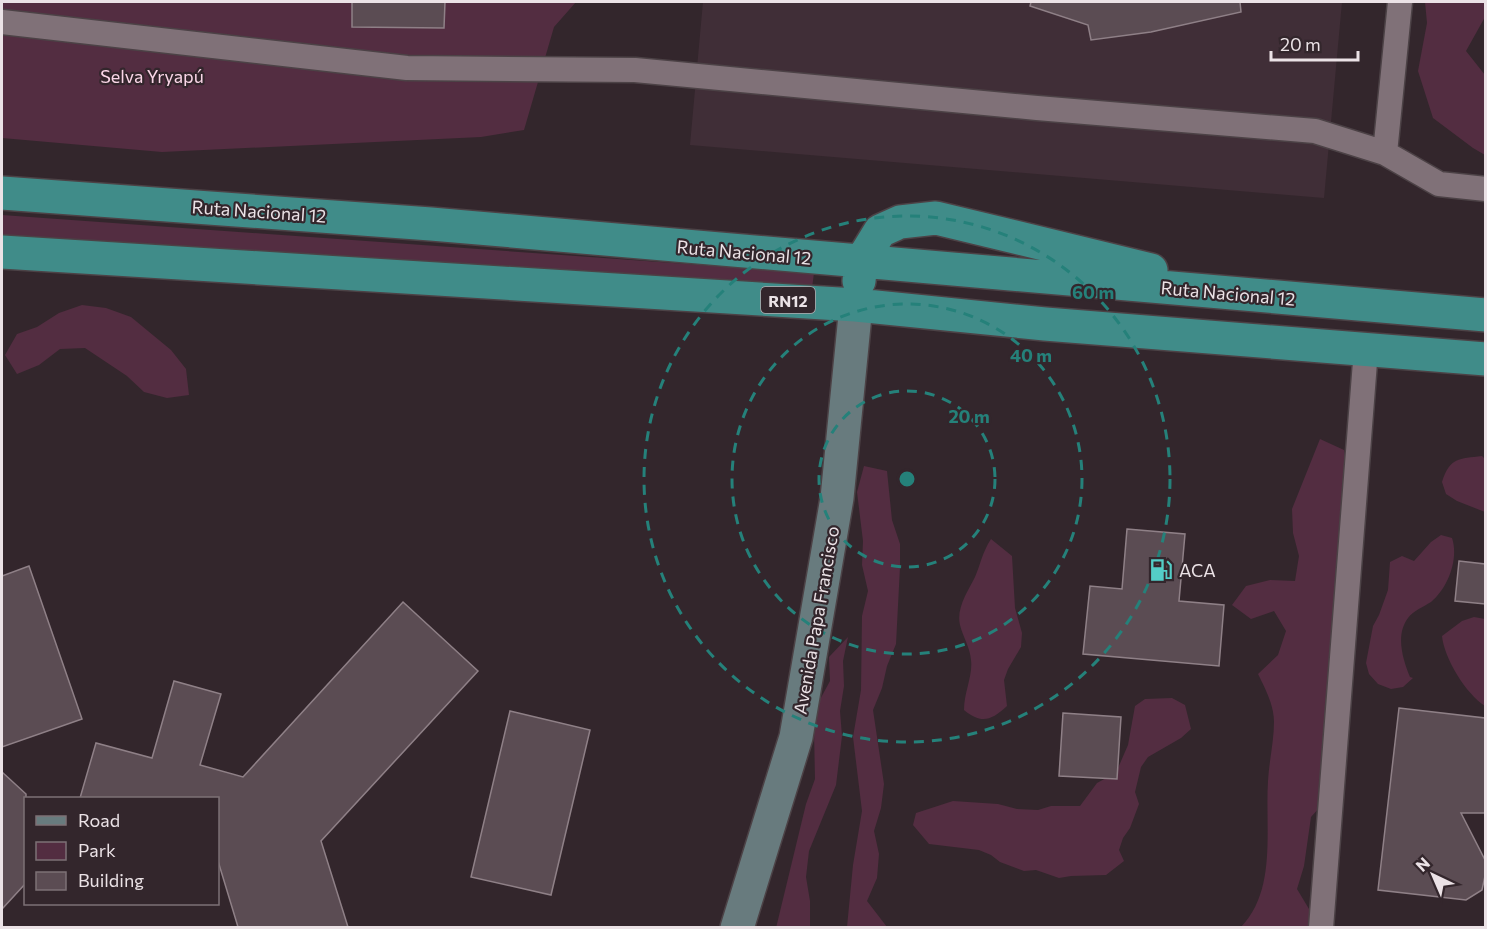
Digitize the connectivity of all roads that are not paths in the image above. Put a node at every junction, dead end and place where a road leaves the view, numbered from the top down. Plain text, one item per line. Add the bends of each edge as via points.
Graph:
1 (1400, 2) edge
2 (2, 22) edge
3 (1385, 153) junction
4 (1485, 189) edge
5 (2, 193) edge
6 (2, 252) edge
7 (861, 262) junction
8 (1252, 294) junction
9 (856, 305) junction
10 (1485, 315) edge
11 (1366, 349) junction
12 (1485, 359) edge
13 (737, 927) edge
14 (1321, 927) edge

1 - 3 street
2 - 3 street via 407,68 635,70 1315,131
3 - 4 street via 1439,184
5 - 7 highway, Ruta Nacional 12 via 431,224
6 - 9 highway, RN12
7 - 8 highway, Ruta Nacional 12
7 - 8 highway via 880,231 900,222 936,218
7 - 9 highway
8 - 10 highway, Ruta Nacional 12
9 - 11 highway, RN12
9 - 13 main road, Avenida Papa Francisco via 837,498 796,736
11 - 12 highway, RN12
11 - 14 street

